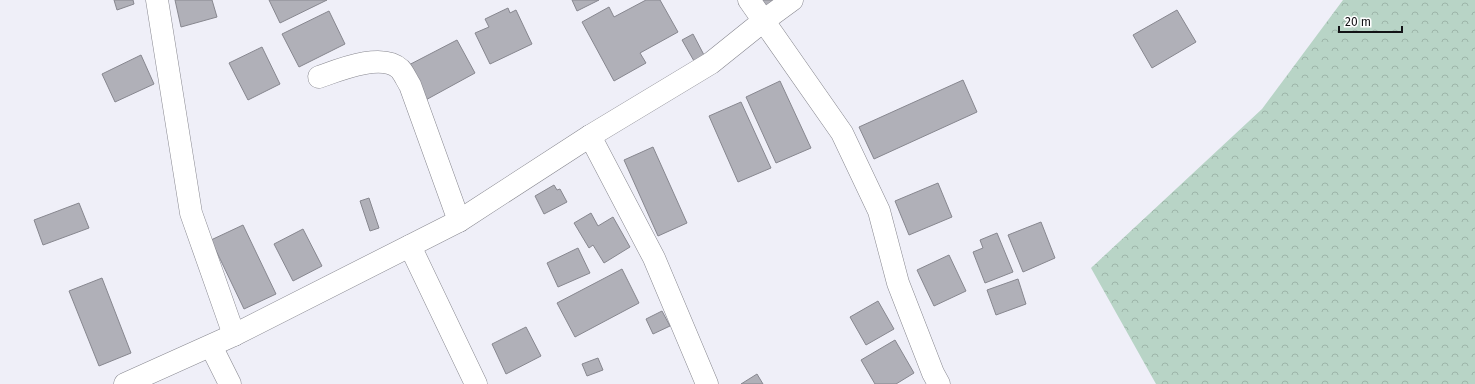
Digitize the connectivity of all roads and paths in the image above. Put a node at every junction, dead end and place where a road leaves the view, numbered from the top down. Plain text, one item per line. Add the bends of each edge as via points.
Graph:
1 (157, 0) edge
2 (749, 0) edge
3 (792, 0) edge
4 (762, 22) junction
5 (319, 77) dead end
6 (590, 136) junction
7 (459, 220) junction
8 (410, 246) junction
9 (234, 335) junction
10 (211, 346) junction
11 (125, 384) edge
12 (230, 384) edge
13 (476, 384) edge
14 (707, 384) edge
15 (939, 384) edge

1 - 9 street via 191,213
2 - 4 street
3 - 4 street
4 - 6 street via 711,63
4 - 15 street via 842,133 879,211 898,283
5 - 7 street via 363,62 385,63 400,69 410,85
6 - 7 street
6 - 14 street via 654,258
7 - 8 street
8 - 9 street
8 - 13 street
9 - 10 street
10 - 11 street
10 - 12 street

